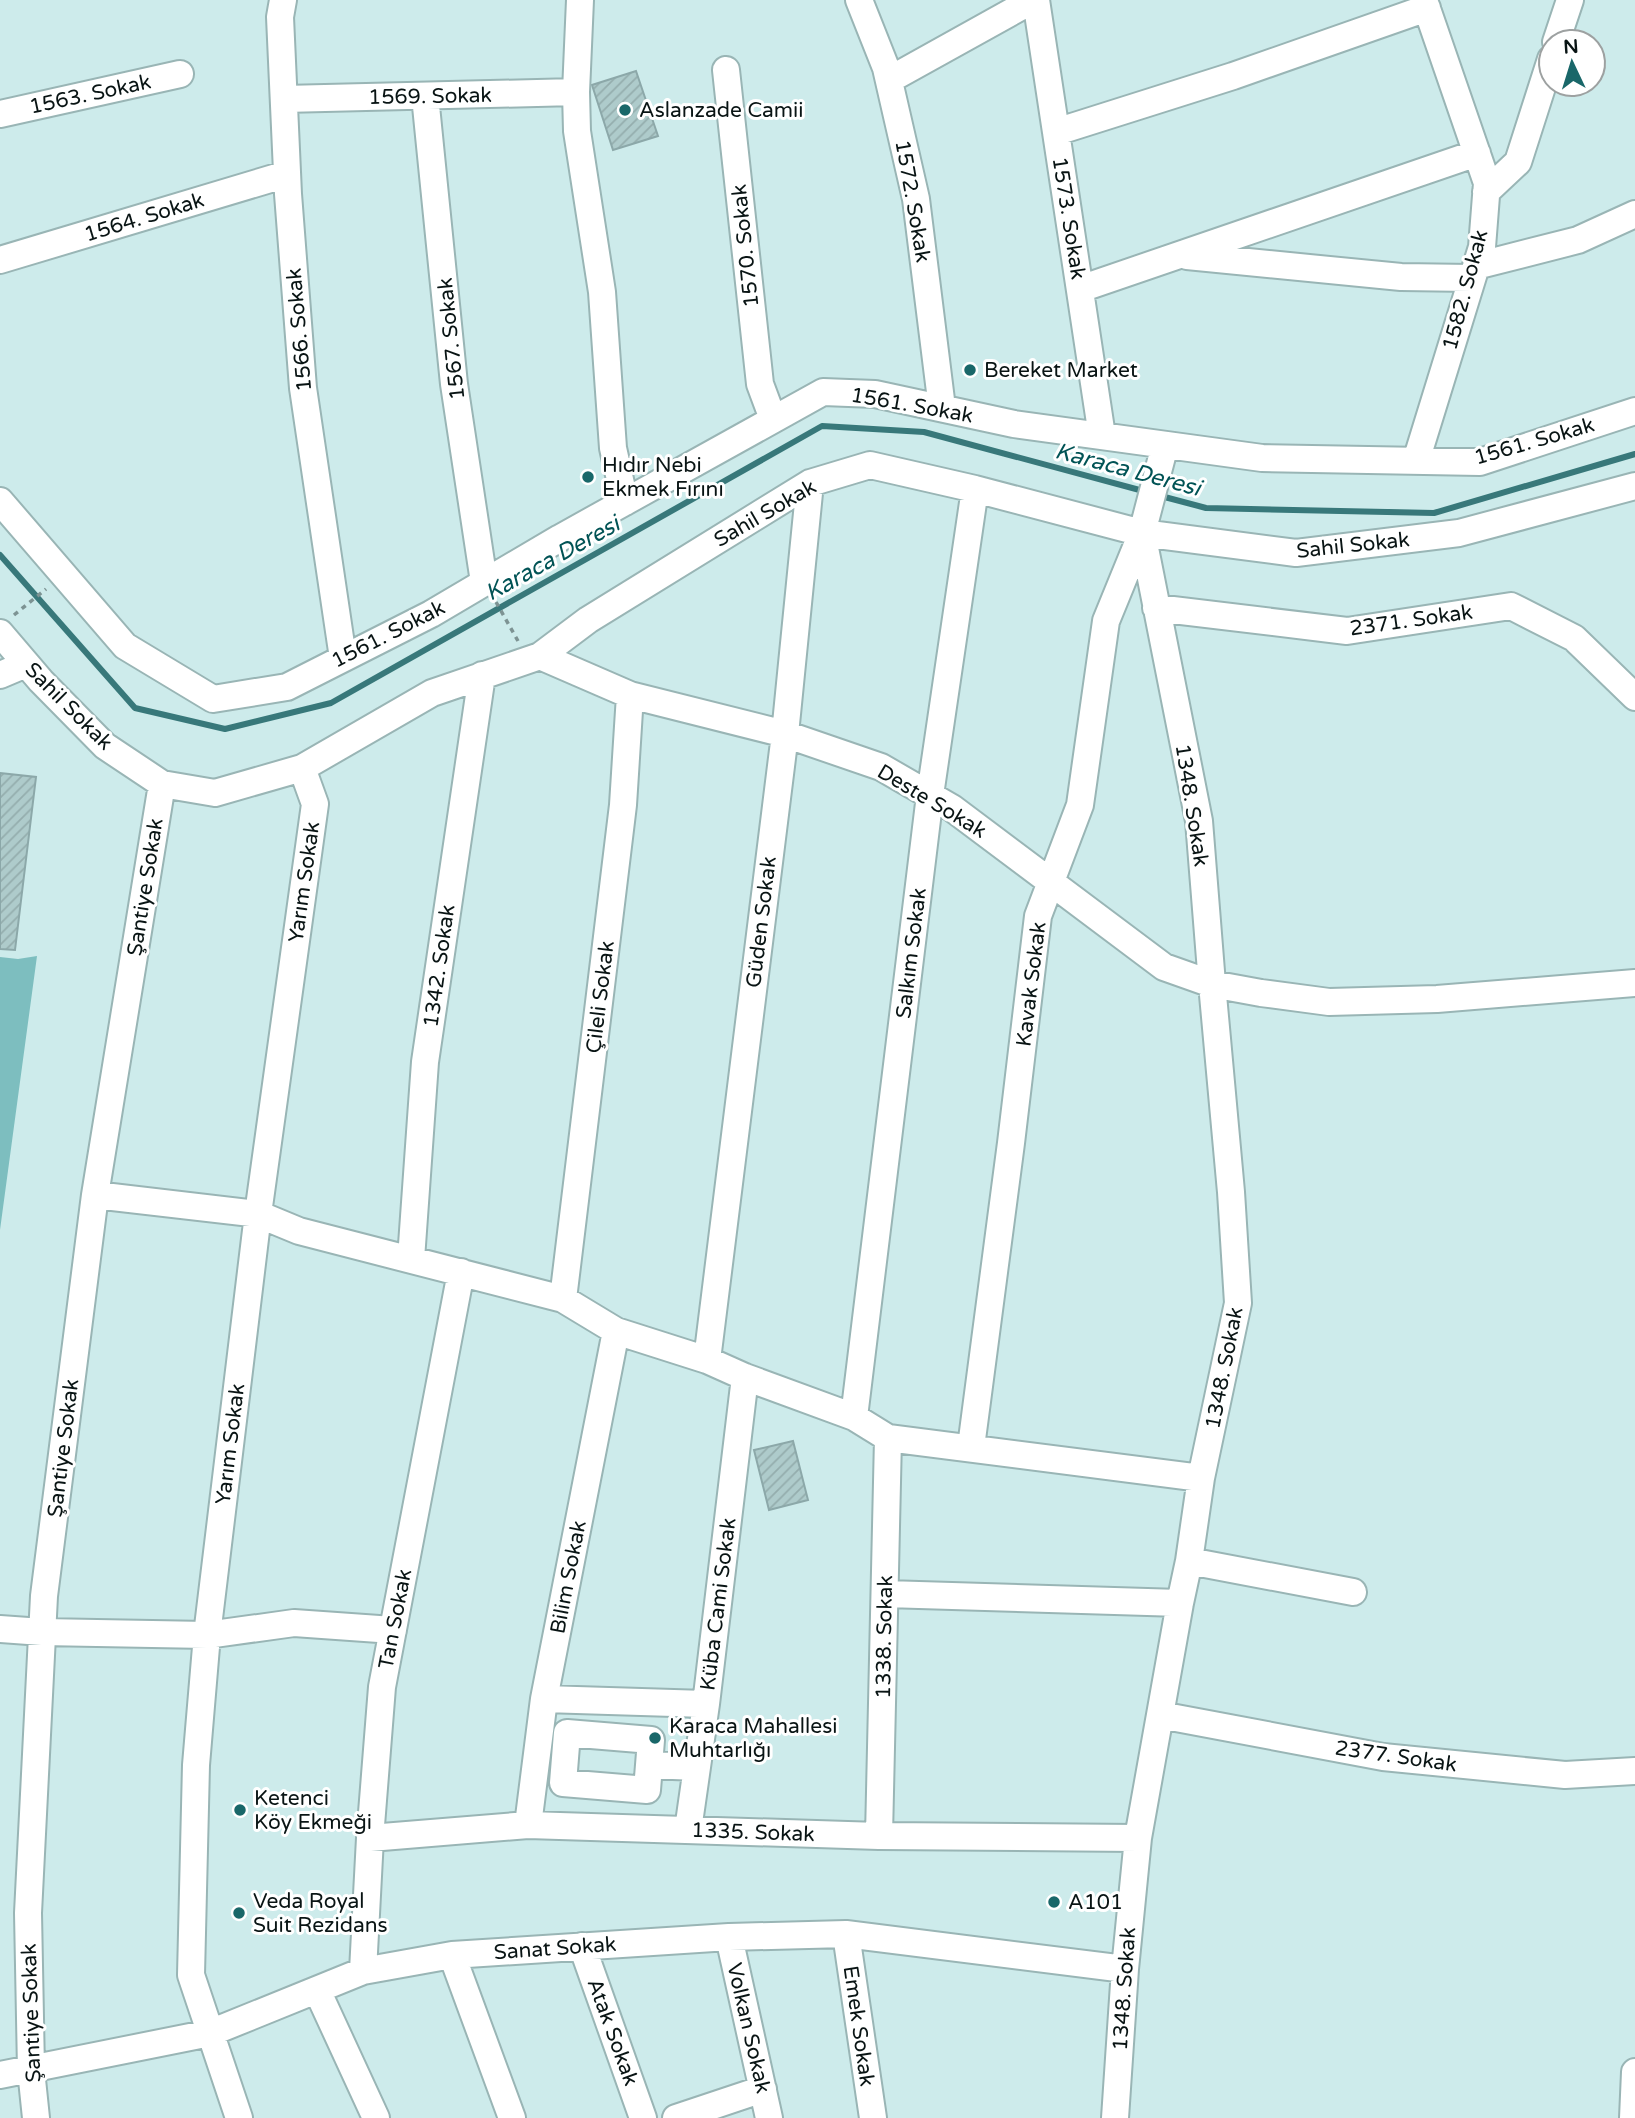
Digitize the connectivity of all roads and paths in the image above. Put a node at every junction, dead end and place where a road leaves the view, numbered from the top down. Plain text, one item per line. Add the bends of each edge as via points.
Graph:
1 (283, 0) edge
2 (580, 0) edge
3 (859, 0) edge
4 (1035, 0) edge
5 (1570, 0) edge
6 (1425, 4) edge
7 (1561, 28) edge
8 (726, 70) dead end
9 (180, 74) dead end
10 (889, 80) junction
11 (576, 92) junction
12 (425, 96) junction
13 (1539, 98) edge
14 (284, 99) junction
15 (0, 114) edge
16 (1056, 132) junction
17 (1477, 153) junction
18 (287, 174) junction
19 (1486, 192) junction
20 (1635, 214) edge
21 (1179, 256) junction
22 (0, 260) edge
23 (1474, 272) junction
24 (1080, 289) junction
25 (942, 408) junction
26 (1635, 411) edge
27 (773, 419) junction
28 (1102, 436) junction
29 (1165, 445) junction
30 (1416, 461) junction
31 (810, 483) junction
32 (1635, 486) edge
33 (975, 489) junction
34 (0, 501) edge
35 (625, 502) junction
36 (1142, 533) junction
37 (64, 575) junction
38 (485, 582) junction
39 (1156, 608) junction
40 (5, 625) edge
41 (342, 658) junction
42 (534, 658) junction
43 (26, 664) junction
44 (0, 675) edge
45 (482, 675) junction
46 (630, 695) junction
47 (1635, 697) edge
48 (785, 734) junction
49 (302, 768) junction
50 (162, 784) junction
51 (930, 795) junction
52 (1052, 882) junction
53 (1635, 983) edge
54 (1212, 984) junction
55 (95, 1195) junction
56 (258, 1214) junction
57 (411, 1259) junction
58 (461, 1272) junction
59 (563, 1299) junction
60 (616, 1331) junction
61 (707, 1360) junction
62 (746, 1377) junction
63 (854, 1417) junction
64 (888, 1438) junction
65 (971, 1447) junction
66 (1201, 1478) junction
67 (1189, 1561) junction
68 (1353, 1592) dead end
69 (886, 1594) junction
70 (1180, 1602) junction
71 (0, 1629) edge
72 (393, 1630) junction
73 (42, 1632) junction
74 (206, 1635) junction
75 (544, 1699) junction
76 (620, 1702) junction
77 (706, 1704) junction
78 (1160, 1715) junction
79 (615, 1737) junction
80 (537, 1752) junction
81 (565, 1755) junction
82 (649, 1765) junction
83 (697, 1767) junction
84 (1635, 1771) edge
85 (608, 1787) junction
86 (528, 1825) junction
87 (602, 1827) junction
88 (688, 1830) junction
89 (879, 1836) junction
90 (370, 1838) junction
91 (1138, 1838) junction
92 (846, 1934) junction
93 (729, 1937) junction
94 (582, 1946) junction
95 (452, 1955) junction
96 (1125, 1969) junction
97 (363, 1971) junction
98 (317, 1990) junction
99 (210, 2033) junction
100 (31, 2070) junction
101 (1635, 2072) edge
102 (0, 2075) edge
103 (763, 2089) junction
104 (36, 2118) edge
105 (239, 2118) edge
106 (376, 2118) edge
107 (512, 2118) edge
108 (643, 2118) edge
109 (676, 2118) edge
110 (769, 2118) edge
111 (873, 2118) edge
112 (1115, 2118) edge
113 (1633, 2118) edge

1 - 14 street, 1566. Sokak
2 - 11 street
3 - 10 street, 1572. Sokak
4 - 10 street
4 - 16 street, 1573. Sokak
5 - 7 street
6 - 16 street via 1233,76
6 - 17 street, 1582. Sokak
8 - 27 street, 1570. Sokak via 760,384
9 - 15 street, 1563. Sokak
10 - 25 street, 1572. Sokak via 916,199
11 - 12 street, 1569. Sokak
11 - 35 street via 577,131 602,292 613,448
12 - 14 street, 1569. Sokak
12 - 38 street, 1567. Sokak via 454,384
13 - 19 street via 1518,162
14 - 18 street, 1566. Sokak
16 - 24 street, 1573. Sokak
17 - 19 street, 1582. Sokak
17 - 21 street
18 - 22 street, 1564. Sokak
18 - 41 street, 1566. Sokak via 303,388
19 - 23 street, 1582. Sokak via 1482,247
20 - 23 street via 1578,240
21 - 23 street via 1401,277
21 - 24 street
23 - 30 street, 1582. Sokak
24 - 28 street, 1573. Sokak
25 - 27 street, 1561. Sokak via 874,394 823,392
25 - 28 street, 1561. Sokak
26 - 30 street, 1561. Sokak via 1480,462
27 - 35 street, 1561. Sokak
28 - 29 street, 1561. Sokak
29 - 30 street, 1561. Sokak via 1262,458
29 - 36 street, Kavak Sokak
31 - 33 street, Sahil Sokak via 870,465
31 - 42 street, Sahil Sokak
31 - 48 street, Güden Sokak
32 - 36 street, Sahil Sokak via 1458,533 1296,553
33 - 36 street, Sahil Sokak
33 - 51 street, Salkım Sokak
34 - 37 street, 1561. Sokak
35 - 38 street, 1561. Sokak
36 - 39 street, 1348. Sokak
36 - 52 street, Kavak Sokak via 1106,621 1080,805
37 - 40 path
37 - 41 street, 1561. Sokak via 125,646 213,699 287,687
38 - 41 street, 1561. Sokak
38 - 42 path
39 - 47 street, 2371. Sokak via 1347,631 1511,606 1574,638
39 - 54 street, 1348. Sokak via 1199,821
40 - 43 street, Sahil Sokak
42 - 45 street, Sahil Sokak
42 - 46 street, Deste Sokak
43 - 44 street
43 - 50 street, Sahil Sokak via 105,746
45 - 49 street, Sahil Sokak via 432,693
45 - 57 street, 1342. Sokak via 425,1062
46 - 48 street, Deste Sokak
46 - 59 street, Çileli Sokak via 623,805
48 - 51 street, Deste Sokak via 881,767
48 - 61 street, Güden Sokak
49 - 50 street, Sahil Sokak via 215,793
49 - 56 street, Yarım Sokak via 315,804
50 - 55 street, Şantiye Sokak
51 - 52 street, Deste Sokak
51 - 63 street, Salkım Sokak
52 - 54 street, Deste Sokak via 1164,967
52 - 65 street, Kavak Sokak via 1038,916
53 - 54 street, Deste Sokak via 1437,999 1329,1002
54 - 66 street, 1348. Sokak via 1238,1303
55 - 56 street
55 - 73 street, Şantiye Sokak
56 - 57 street via 299,1231
56 - 74 street, Yarım Sokak
57 - 58 street
58 - 59 street
58 - 72 street, Tan Sokak
59 - 60 street
60 - 61 street
60 - 75 street, Bilim Sokak
61 - 62 street
62 - 63 street
62 - 77 street, Küba Cami Sokak
63 - 64 street
64 - 65 street
64 - 69 street, 1338. Sokak
65 - 66 street
66 - 67 street, 1348. Sokak
67 - 68 street
67 - 70 street, 1348. Sokak
69 - 70 street
69 - 89 street, 1338. Sokak
70 - 78 street, 1348. Sokak
71 - 73 street
72 - 74 street via 294,1623
72 - 90 street, Tan Sokak via 382,1688
73 - 74 street
73 - 100 street, Şantiye Sokak via 28,1913
74 - 99 street, Yarım Sokak via 196,1765 191,1975
75 - 76 street
75 - 80 street, Bilim Sokak
76 - 77 street
76 - 79 street
77 - 83 street, Küba Cami Sokak
78 - 84 street, 2377. Sokak via 1383,1757 1564,1775
78 - 91 street, 1348. Sokak
79 - 81 street via 567,1733
79 - 82 street via 651,1740
80 - 81 street
80 - 86 street, Bilim Sokak
81 - 85 street via 563,1783
82 - 83 street
82 - 85 street via 647,1790
83 - 88 street, Küba Cami Sokak
85 - 87 street
86 - 87 street, 1335. Sokak
86 - 90 street, 1335. Sokak
87 - 88 street, 1335. Sokak
88 - 89 street, 1335. Sokak
89 - 91 street, 1335. Sokak
90 - 97 street, Tan Sokak
91 - 96 street, 1348. Sokak
92 - 93 street, Sanat Sokak
92 - 96 street, Sanat Sokak
92 - 111 street, Emek Sokak
93 - 94 street, Sanat Sokak
93 - 103 street, Volkan Sokak
94 - 95 street, Sanat Sokak
94 - 108 street, Atak Sokak
95 - 97 street, Sanat Sokak
95 - 107 street
96 - 112 street, 1348. Sokak
97 - 98 street, Sanat Sokak
98 - 99 street, Sanat Sokak
98 - 106 street
99 - 100 street, Sanat Sokak
99 - 105 street, Yarım Sokak
100 - 102 street, Sanat Sokak
100 - 104 street, Şantiye Sokak
101 - 113 street
103 - 109 street
103 - 110 street, Volkan Sokak

